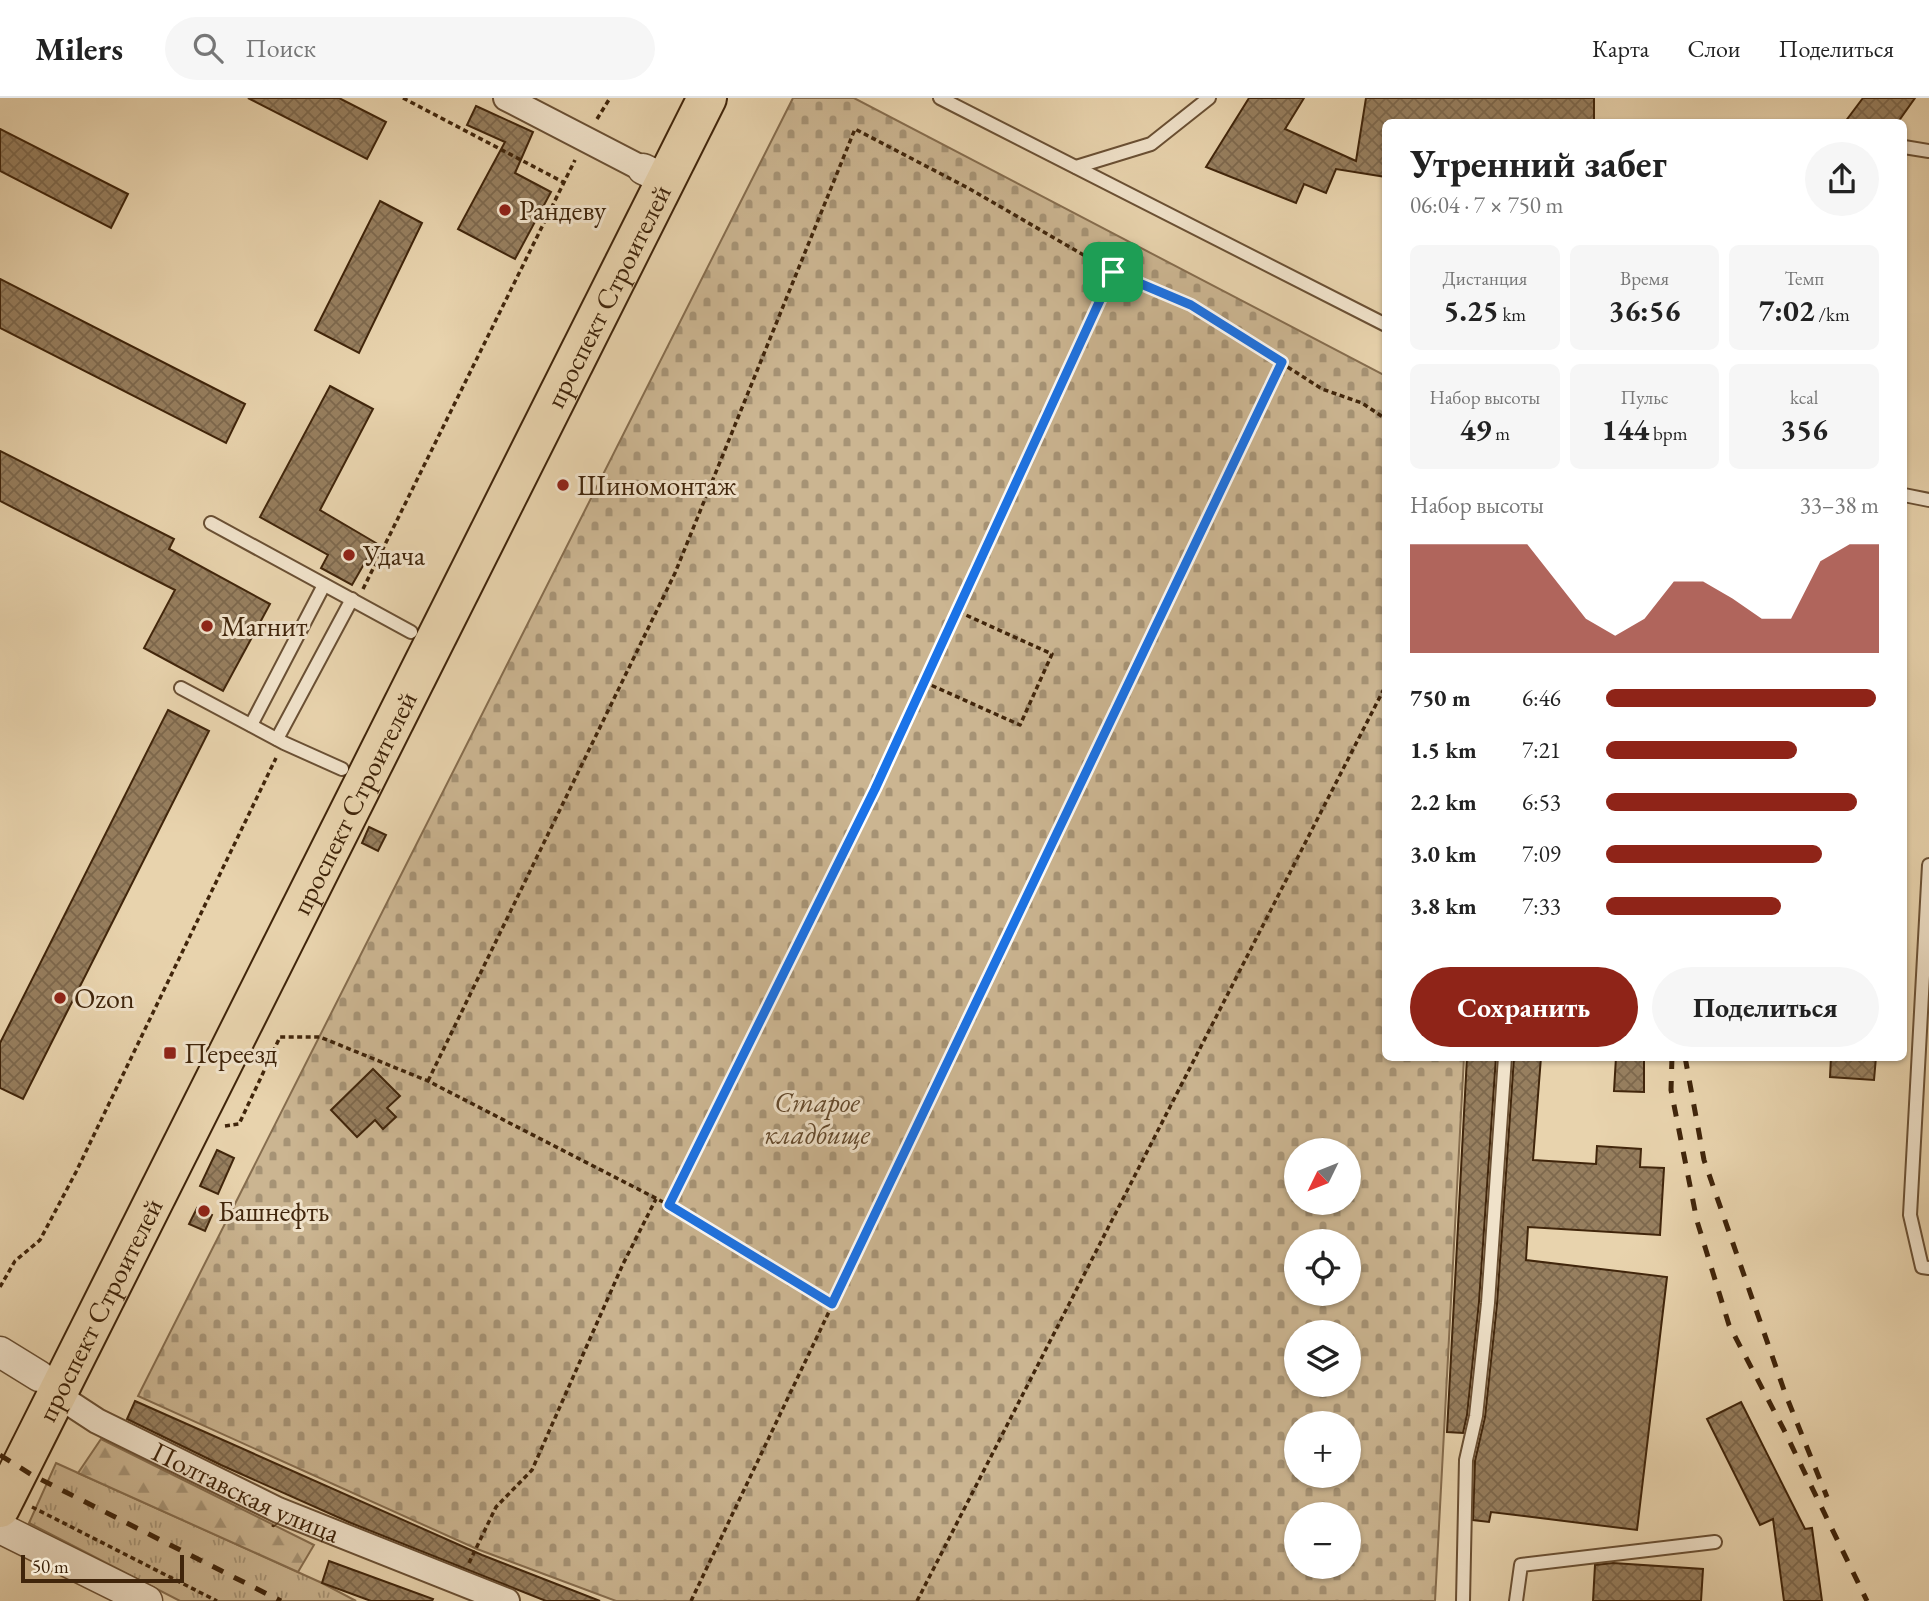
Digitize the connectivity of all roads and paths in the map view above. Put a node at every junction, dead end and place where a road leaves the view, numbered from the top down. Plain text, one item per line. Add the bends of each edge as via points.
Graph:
1 (403, 98) edge
2 (506, 98) edge
3 (679, 98) edge
4 (708, 98) edge
5 (940, 98) edge
6 (1209, 98) edge
7 (1907, 147) edge
8 (1929, 151) edge
9 (1076, 167) junction
10 (655, 174) junction
11 (564, 182) dead end
12 (1113, 272) junction
13 (1382, 323) edge
14 (1282, 362) junction
15 (1382, 416) edge
16 (1907, 496) edge
17 (1929, 500) edge
18 (211, 523) dead end
19 (324, 585) junction
20 (352, 599) junction
21 (957, 611) junction
22 (411, 632) junction
23 (924, 682) junction
24 (181, 688) dead end
25 (1382, 693) edge
26 (251, 725) junction
27 (277, 740) junction
28 (342, 769) junction
29 (1929, 866) edge
30 (1505, 1061) edge
31 (428, 1081) junction
32 (220, 1127) dead end
33 (656, 1198) junction
34 (669, 1205) junction
35 (1929, 1268) edge
36 (832, 1304) junction
37 (0, 1352) edge
38 (48, 1384) junction
39 (0, 1452) edge
40 (3, 1523) edge
41 (1715, 1542) dead end
42 (458, 1583) junction
43 (147, 1601) edge
44 (217, 1601) edge
45 (507, 1601) edge
46 (691, 1601) edge
47 (917, 1601) edge
48 (1463, 1601) edge
49 (1516, 1601) edge

1 - 11 path
2 - 10 street
3 - 10 main road, проспект Строителей
4 - 10 main road, проспект Строителей
5 - 9 lane
6 - 9 lane via 1152,145
7 - 8 lane
9 - 13 lane
10 - 22 main road, проспект Строителей
10 - 38 main road, проспект Строителей
12 - 14 path via 1191,305
12 - 21 path
12 - 31 path via 855,129 675,573
14 - 15 path via 1322,389 1362,403
14 - 36 path
16 - 17 lane
18 - 19 lane
19 - 20 lane
19 - 26 lane
20 - 22 lane
20 - 27 lane
21 - 23 path
21 - 23 path via 1052,654 1020,725
22 - 28 main road, проспект Строителей
23 - 34 path
24 - 26 lane
25 - 47 path
26 - 27 lane
27 - 28 lane
28 - 38 main road, проспект Строителей
29 - 35 lane via 1910,1215 1922,1267
30 - 48 lane via 1488,1303 1476,1416 1466,1460
31 - 32 path via 320,1037 279,1037 239,1124
31 - 33 path
33 - 34 path
33 - 42 path via 532,1470 496,1507
34 - 36 path
36 - 46 path
37 - 38 street, Полтавская улица
38 - 39 main road, проспект Строителей
38 - 40 main road, проспект Строителей
38 - 42 street, Полтавская улица via 97,1421 278,1510
40 - 43 street
40 - 44 path via 22,1503
41 - 49 lane via 1521,1565
42 - 45 street, Полтавская улица

